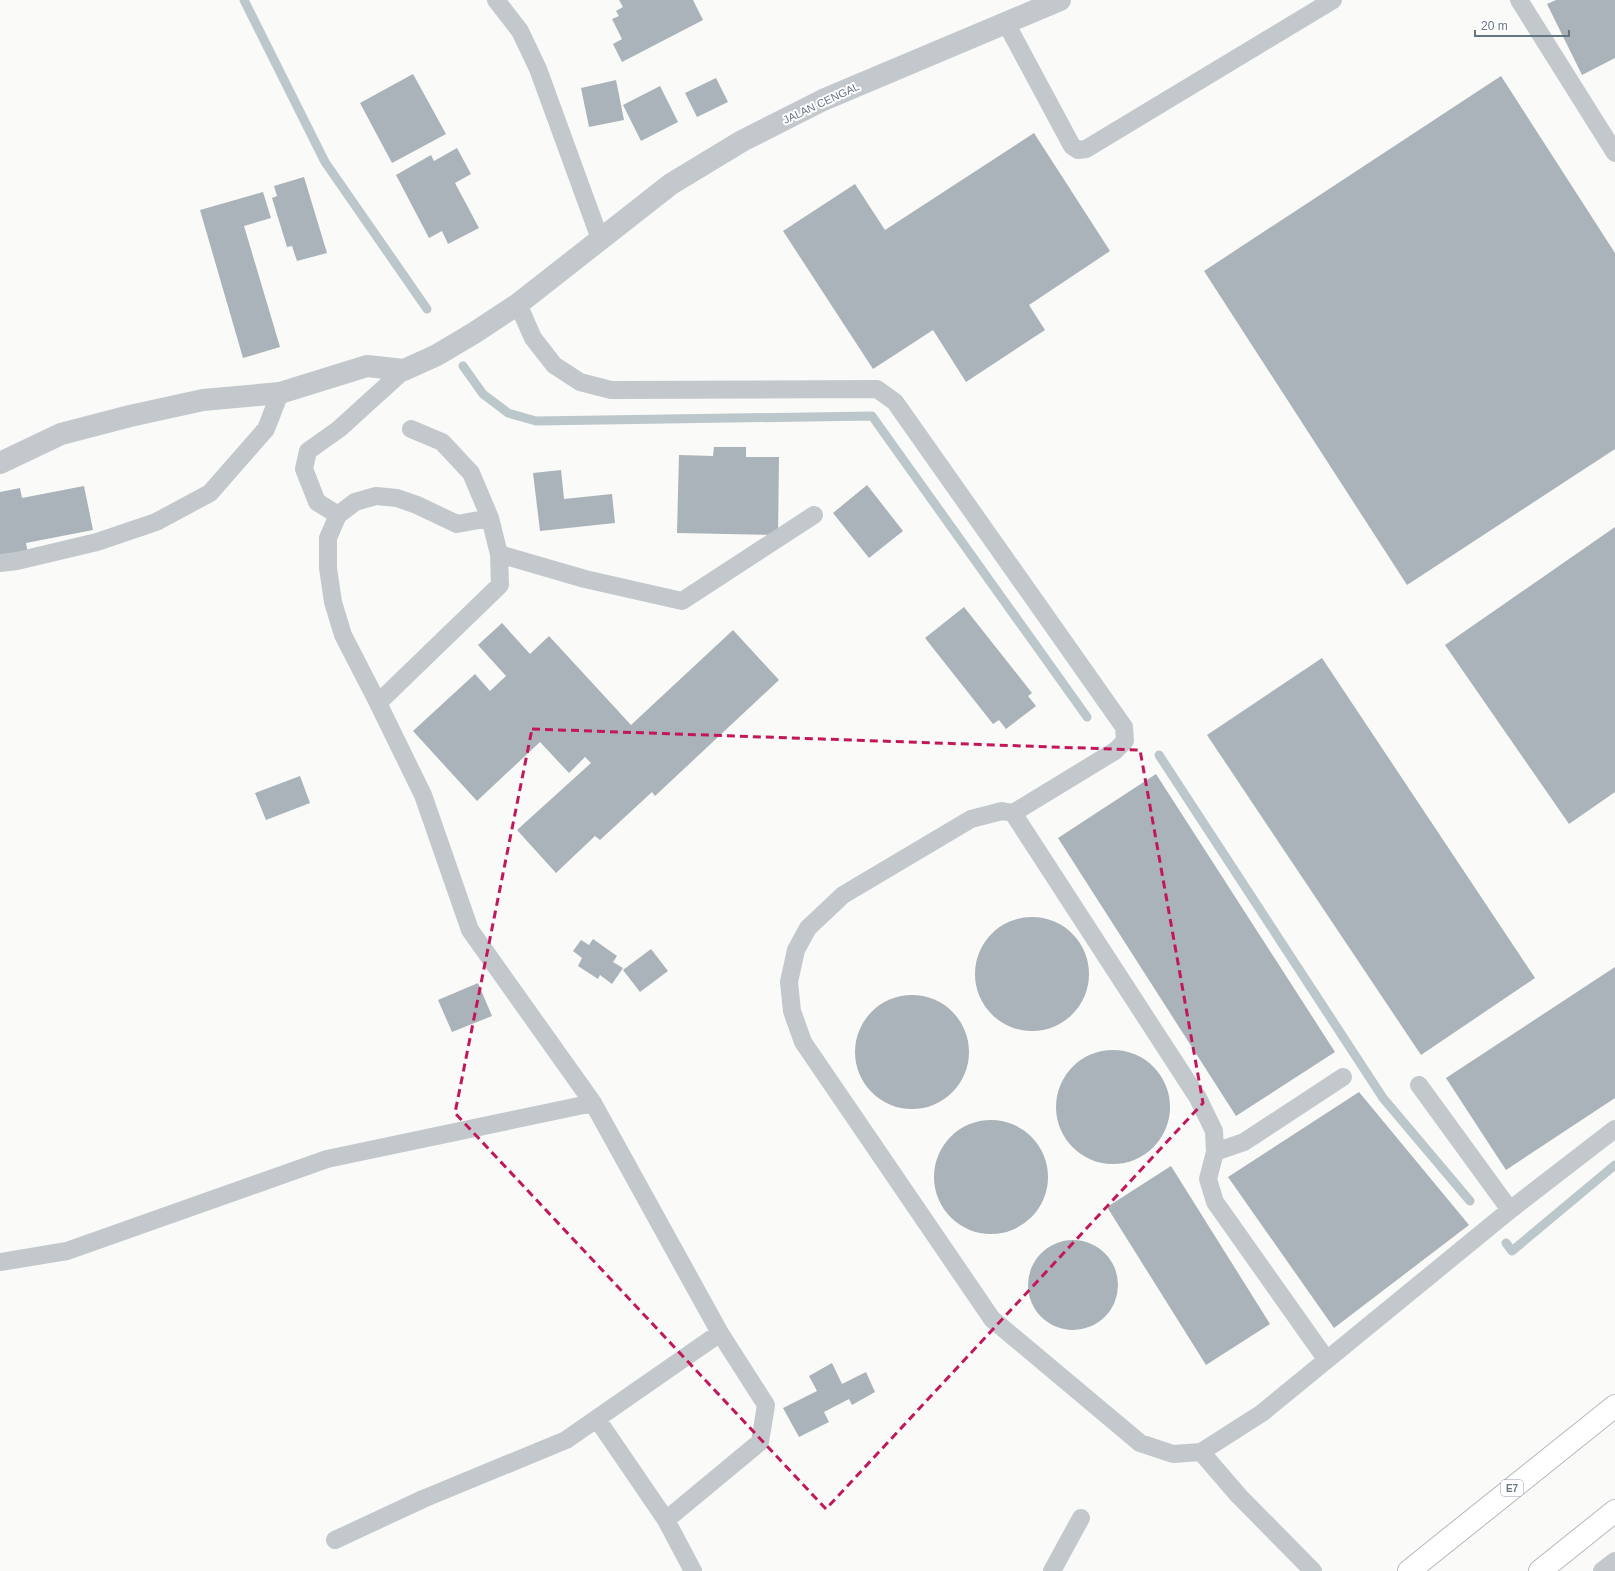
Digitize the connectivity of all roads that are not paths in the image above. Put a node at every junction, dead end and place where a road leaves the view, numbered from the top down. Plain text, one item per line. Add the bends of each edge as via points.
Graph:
1 (496, 0) edge
2 (1060, 0) edge
3 (1333, 0) edge
4 (1519, 0) edge
5 (1006, 23) junction
6 (1615, 153) edge
7 (600, 239) junction
8 (518, 304) junction
9 (404, 370) junction
10 (280, 393) junction
11 (411, 429) dead end
12 (0, 463) edge
13 (814, 515) dead end
14 (338, 516) junction
15 (490, 518) junction
16 (499, 554) junction
17 (0, 563) edge
18 (378, 703) junction
19 (1013, 813) junction
20 (1343, 1077) dead end
21 (1419, 1085) dead end
22 (593, 1103) junction
23 (1615, 1129) edge
24 (1215, 1152) junction
25 (1510, 1210) junction
26 (0, 1262) edge
27 (720, 1333) junction
28 (1326, 1359) junction
29 (1615, 1406) edge
30 (597, 1419) junction
31 (1201, 1452) junction
32 (1615, 1511) edge
33 (1081, 1518) dead end
34 (666, 1520) junction
35 (335, 1540) dead end
36 (1615, 1561) edge
37 (693, 1571) edge
38 (1052, 1571) edge
39 (1313, 1571) edge
40 (1409, 1571) edge
41 (1540, 1571) edge
42 (1602, 1571) edge

1 - 7 lane via 520,31 538,69
2 - 5 street, JALAN CENGAL
3 - 5 lane via 1086,149 1078,150 1072,146
4 - 6 lane
5 - 7 street, JALAN CENGAL via 823,100 742,141 671,184
7 - 8 street, JALAN CENGAL
8 - 9 street, JALAN CENGAL via 444,351
8 - 19 lane via 533,338 554,365 580,382 611,390 877,389 895,402 1124,727 1125,741 1115,751
9 - 10 street via 367,366
9 - 14 lane via 339,429 308,451 304,469 317,502
10 - 12 street via 203,400 130,416 61,434
10 - 17 lane via 266,429 210,493 156,522 98,542
11 - 15 lane via 442,442 471,473
13 - 16 lane via 682,601 586,579
14 - 15 lane via 355,502 376,496 397,498 457,524
14 - 18 lane via 328,538 332,602 343,635
15 - 16 lane
16 - 18 lane via 500,585
18 - 22 lane via 423,795 470,930
19 - 24 lane via 1198,1098 1214,1131
19 - 31 lane via 1002,811 971,819 843,895 808,928 796,950 789,982 792,1011 802,1042 992,1319 1140,1443 1173,1454
20 - 24 lane via 1244,1142
21 - 25 lane
22 - 26 lane via 327,1159 67,1251
22 - 27 lane
23 - 25 lane
24 - 28 lane via 1208,1179 1215,1202
25 - 28 lane
27 - 30 lane
27 - 34 lane via 766,1405 760,1442
28 - 31 lane via 1262,1413
29 - 40 highway, E7
30 - 34 lane
30 - 35 lane via 566,1440 423,1499
31 - 39 lane via 1239,1496
32 - 41 highway
33 - 38 lane
34 - 37 lane
36 - 42 lane

